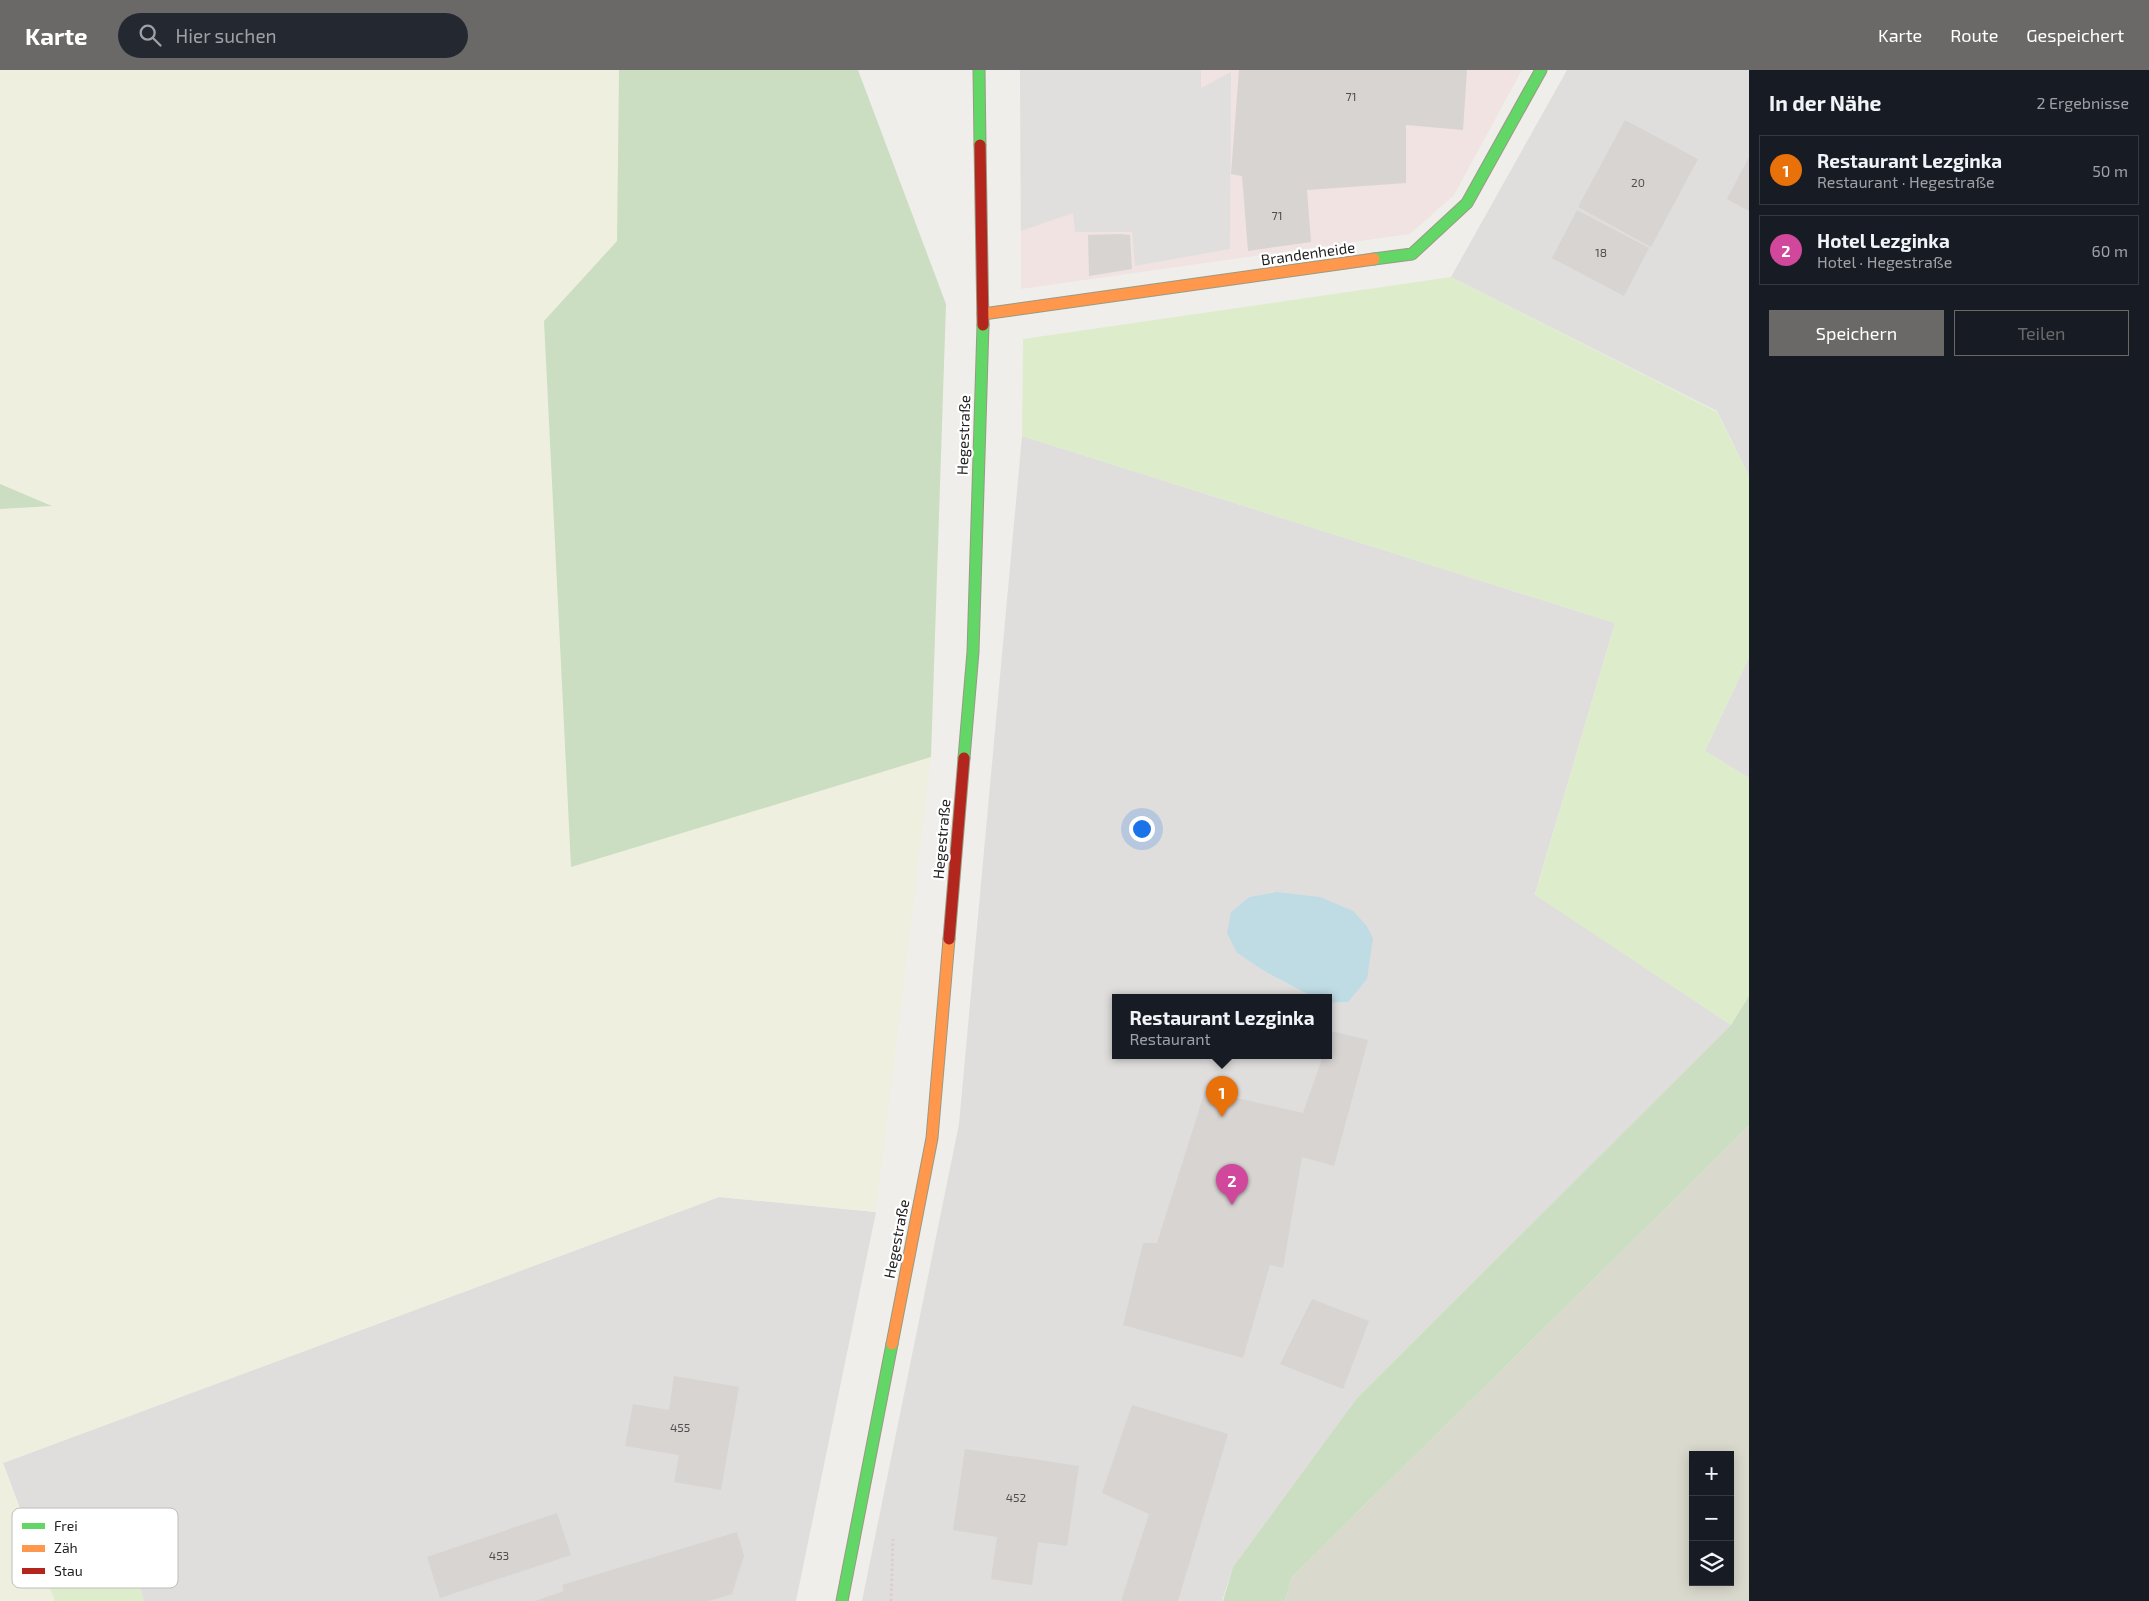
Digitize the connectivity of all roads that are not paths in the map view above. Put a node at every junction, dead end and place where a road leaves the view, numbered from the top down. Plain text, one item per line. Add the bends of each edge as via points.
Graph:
1 (979, 70) edge
2 (1541, 70) edge
3 (983, 314) junction
4 (842, 1601) edge

1 - 3 street, Hegestraße
2 - 3 street, Brandenheide via 1467,203 1412,254
3 - 4 street, Hegestraße via 973,652 932,1138

